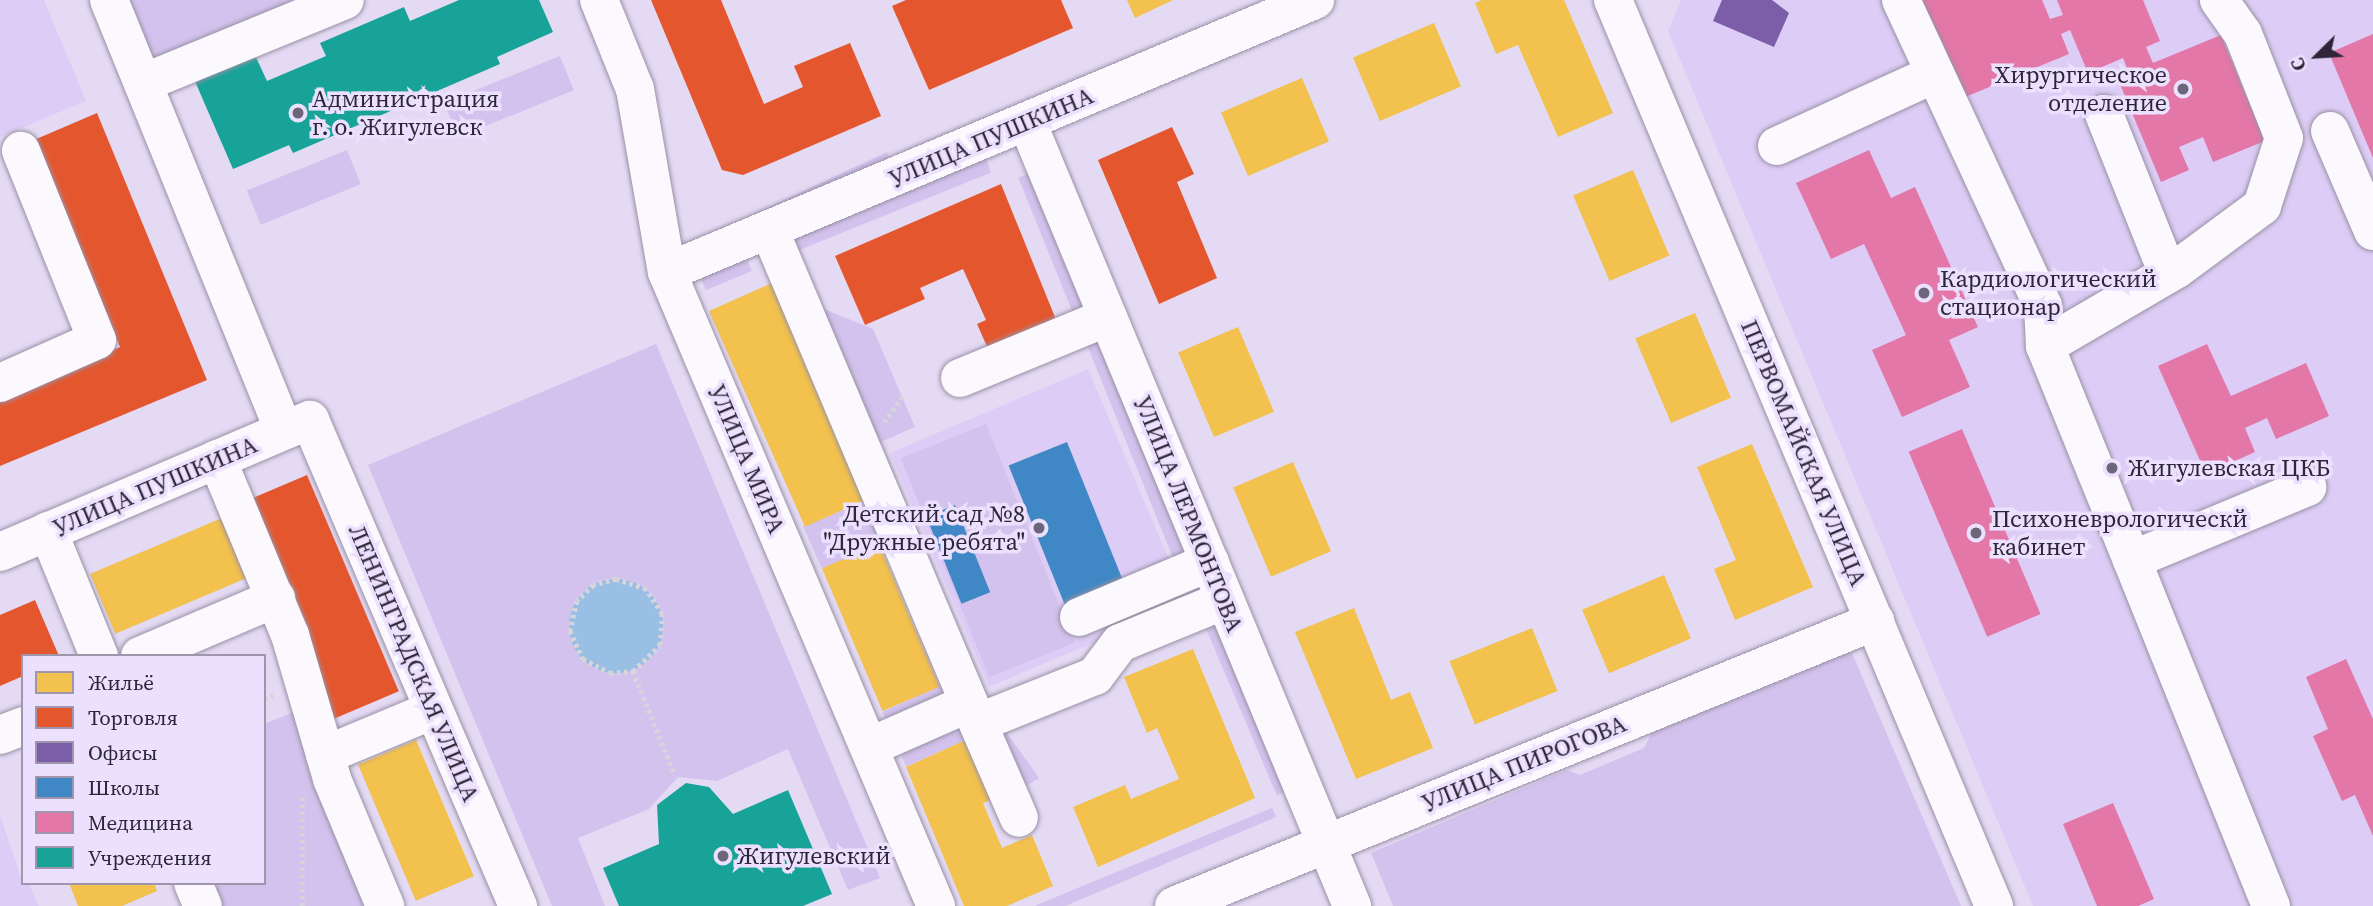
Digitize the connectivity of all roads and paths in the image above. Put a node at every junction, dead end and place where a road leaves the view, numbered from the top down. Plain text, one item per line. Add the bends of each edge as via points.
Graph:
1 (109, 0) edge
2 (345, 0) edge
3 (599, 0) edge
4 (1315, 0) edge
5 (1613, 0) edge
6 (1901, 0) edge
7 (2219, 0) edge
8 (1932, 75) junction
9 (142, 83) junction
10 (2104, 114) dead end
11 (1027, 122) junction
12 (2330, 131) dead end
13 (1777, 146) dead end
14 (20, 152) dead end
15 (769, 229) junction
16 (2373, 231) edge
17 (667, 272) junction
18 (2168, 274) junction
19 (1108, 317) junction
20 (2045, 346) junction
21 (960, 378) dead end
22 (0, 383) edge
23 (297, 425) junction
24 (217, 459) junction
25 (2307, 487) dead end
26 (48, 531) junction
27 (0, 552) edge
28 (2132, 560) junction
29 (1210, 562) junction
30 (276, 598) junction
31 (1225, 600) junction
32 (1079, 617) dead end
33 (1875, 621) junction
34 (98, 654) edge
35 (145, 654) edge
36 (633, 671) junction
37 (433, 709) junction
38 (975, 713) junction
39 (21, 727) edge
40 (0, 735) edge
41 (869, 747) junction
42 (325, 755) junction
43 (674, 773) dead end
44 (302, 785) dead end
45 (1019, 818) dead end
46 (1326, 843) junction
47 (194, 885) edge
48 (203, 906) edge
49 (302, 906) edge
50 (385, 906) edge
51 (518, 906) edge
52 (936, 906) edge
53 (1174, 906) edge
54 (1352, 906) edge
55 (1994, 906) edge
56 (2271, 906) edge

1 - 9 street, ЛЕНИНГРАДСКАЯ УЛИЦА
2 - 9 street
3 - 17 street, УЛИЦА МИРА via 635,89
4 - 11 street, УЛИЦА ПУШКИНА
5 - 33 street, ПЕРВОМАЙСКАЯ УЛИЦА
6 - 8 street
7 - 18 street via 2243,34 2284,138 2262,206
8 - 13 street
8 - 20 street via 2043,306
9 - 23 street, ЛЕНИНГРАДСКАЯ УЛИЦА
10 - 18 street
11 - 15 street, УЛИЦА ПУШКИНА
11 - 19 street, УЛИЦА ЛЕРМОНТОВА
12 - 16 street
14 - 22 street via 97,340
15 - 17 street, УЛИЦА ПУШКИНА
15 - 38 street
17 - 41 street, УЛИЦА МИРА
18 - 20 street
19 - 21 street
19 - 29 street, УЛИЦА ЛЕРМОНТОВА
20 - 28 street
23 - 24 street, УЛИЦА ПУШКИНА
23 - 37 street, ЛЕНИНГРАДСКАЯ УЛИЦА
24 - 26 street, УЛИЦА ПУШКИНА
24 - 30 street
25 - 28 street
26 - 27 street, УЛИЦА ПУШКИНА
26 - 34 street
28 - 56 street
29 - 31 street, УЛИЦА ЛЕРМОНТОВА
29 - 32 street
30 - 35 street
30 - 42 street
31 - 38 street via 1119,643 1095,676
31 - 46 street, УЛИЦА ЛЕРМОНТОВА
33 - 46 street, УЛИЦА ПИРОГОВА
33 - 55 street, ПЕРВОМАЙСКАЯ УЛИЦА
36 - 36 path via 610,673 583,660 570,631 577,601 594,585 616,579 646,589 662,614 660,645
36 - 43 path
37 - 42 street
37 - 51 street, ЛЕНИНГРАДСКАЯ УЛИЦА
38 - 41 street
38 - 45 street
39 - 40 street
41 - 52 street, УЛИЦА МИРА
42 - 50 street
44 - 49 path
46 - 53 street, УЛИЦА ПИРОГОВА
46 - 54 street, УЛИЦА ЛЕРМОНТОВА
47 - 48 street

